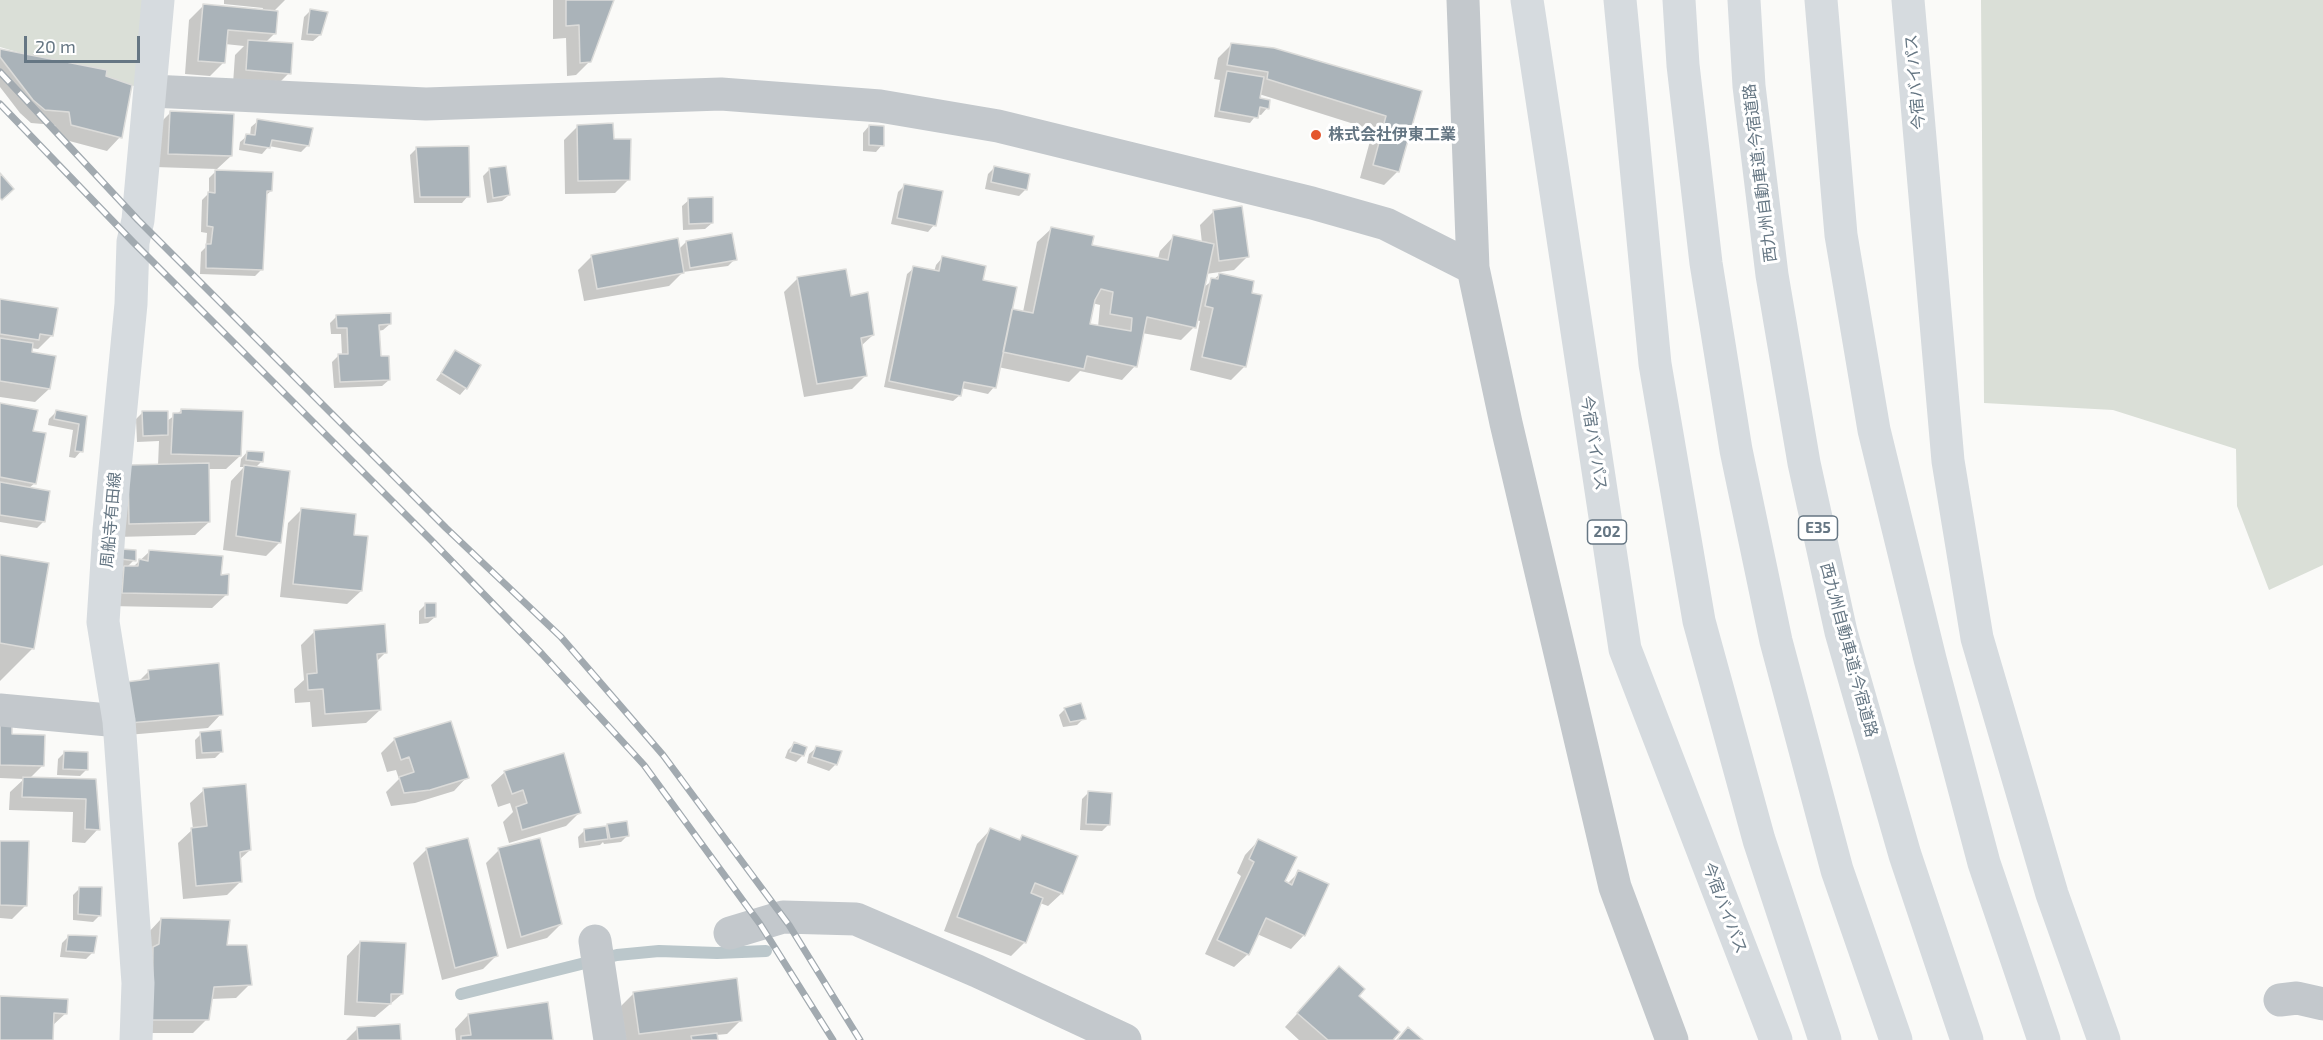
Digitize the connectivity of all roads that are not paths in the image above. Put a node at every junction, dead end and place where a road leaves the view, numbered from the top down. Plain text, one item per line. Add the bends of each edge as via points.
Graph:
1 (158, 0) edge
2 (1463, 0) edge
3 (1527, 0) edge
4 (1620, 0) edge
5 (1679, 0) edge
6 (1744, 0) edge
7 (1821, 0) edge
8 (1908, 0) edge
9 (151, 91) junction
10 (1473, 268) junction
11 (0, 710) edge
12 (119, 721) junction
13 (730, 933) dead end
14 (597, 954) dead end
15 (2280, 1000) dead end
16 (2323, 1004) edge
17 (136, 1040) edge
18 (610, 1040) edge
19 (1125, 1040) edge
20 (1672, 1040) edge
21 (1776, 1040) edge
22 (1825, 1040) edge
23 (1896, 1040) edge
24 (1967, 1040) edge
25 (2044, 1040) edge
26 (2104, 1040) edge

1 - 9 main road, 周船寺有田線
2 - 10 street
3 - 21 main road, 今宿バイパス / 202 via 1625,649
4 - 22 main road via 1655,364 1699,621 1759,840
5 - 23 main road via 1706,263 1736,450 1776,641 1834,858
6 - 24 main road, 西九州自動車道;今宿道路 / E35 via 1749,86 1772,275 1804,463 1841,632 1905,855
7 - 25 main road via 1841,235 1874,430 1984,863
8 - 26 main road, 今宿バイパス via 1948,461 1977,638 2052,894
9 - 10 street via 426,104 721,94 879,106 998,126 1312,203 1386,224
9 - 12 main road, 周船寺有田線 via 134,242 104,622
10 - 20 street via 1615,887
11 - 12 street
12 - 17 main road, 周船寺有田線 via 138,983
13 - 19 street via 783,917 856,919
14 - 18 street
15 - 16 street via 2297,998

